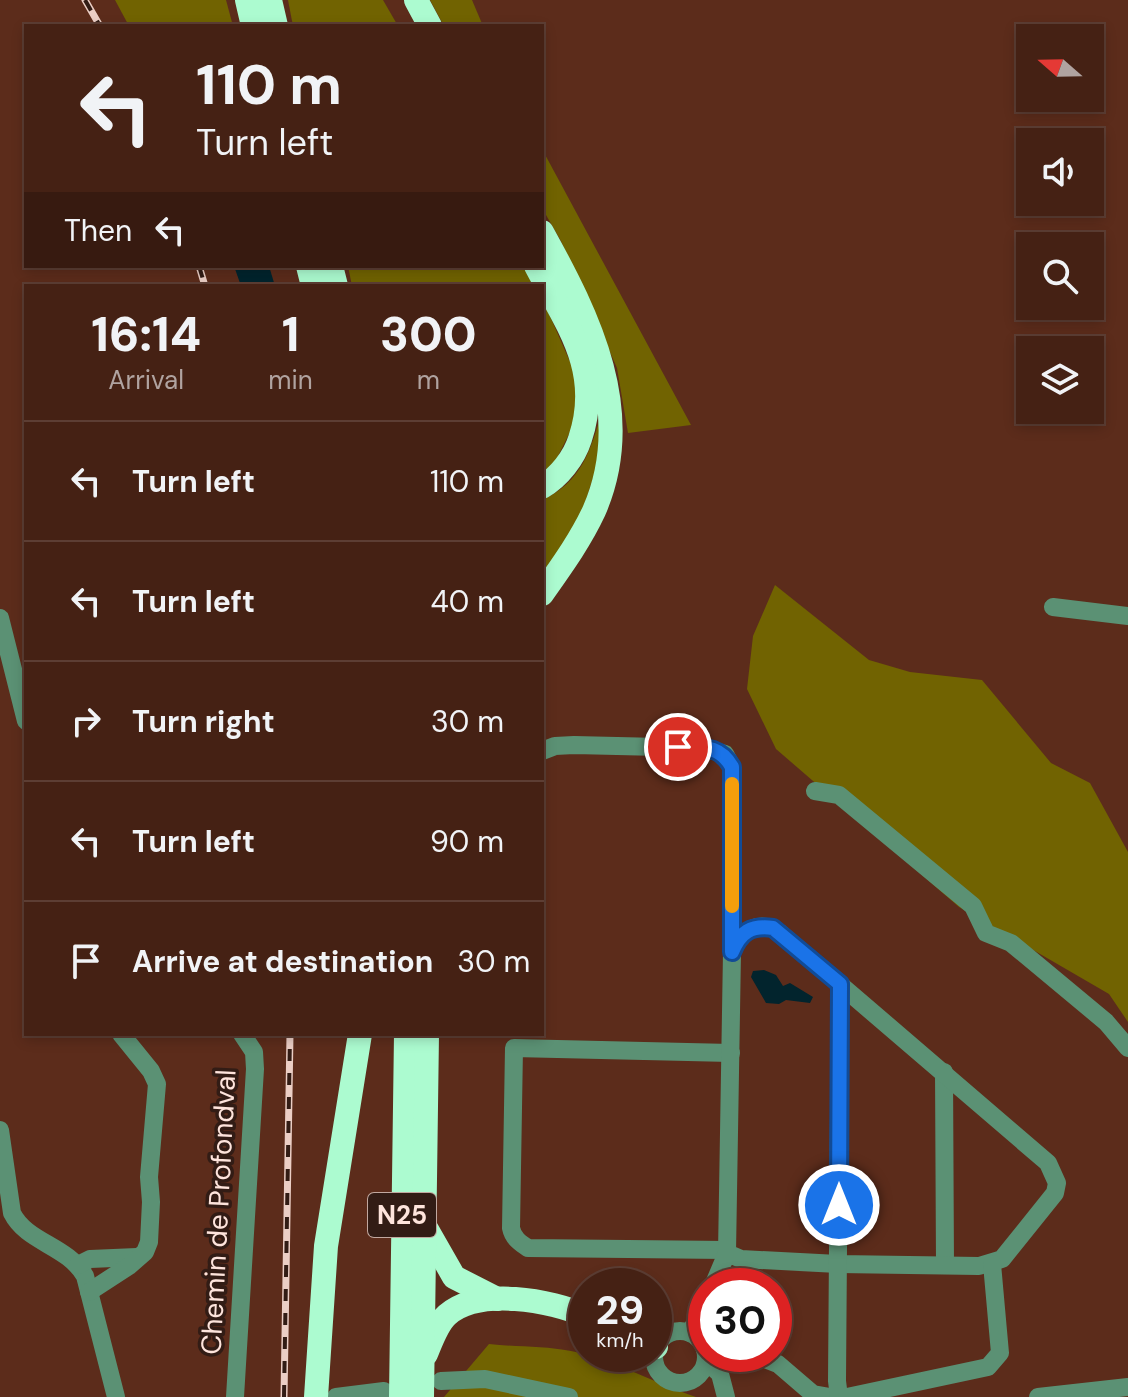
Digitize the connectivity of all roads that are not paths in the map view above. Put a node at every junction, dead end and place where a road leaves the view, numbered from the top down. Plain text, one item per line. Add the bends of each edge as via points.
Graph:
1 (247, 0) edge
2 (270, 0) edge
3 (398, 0) edge
4 (416, 0) edge
5 (253, 24) edge
6 (276, 24) edge
7 (410, 24) edge
8 (429, 24) edge
9 (544, 236) edge
10 (537, 268) edge
11 (544, 485) edge
12 (544, 591) edge
13 (1053, 607) dead end
14 (1128, 616) edge
15 (0, 618) edge
16 (24, 713) edge
17 (544, 750) edge
18 (812, 788) dead end
19 (732, 952) junction
20 (840, 984) junction
21 (123, 1036) edge
22 (243, 1036) edge
23 (360, 1036) edge
24 (406, 1036) edge
25 (427, 1036) edge
26 (514, 1041) edge
27 (1128, 1048) edge
28 (731, 1053) junction
29 (944, 1072) junction
30 (0, 1130) edge
31 (424, 1226) junction
32 (727, 1251) junction
33 (137, 1257) junction
34 (838, 1264) junction
35 (992, 1264) junction
36 (78, 1265) junction
37 (945, 1265) junction
38 (720, 1268) edge
39 (89, 1292) junction
40 (497, 1299) junction
41 (568, 1308) edge
42 (423, 1360) junction
43 (660, 1372) edge
44 (700, 1372) edge
45 (718, 1372) edge
46 (787, 1372) edge
47 (696, 1378) junction
48 (441, 1381) dead end
49 (1128, 1387) edge
50 (392, 1394) edge
51 (725, 1394) edge
52 (116, 1397) edge
53 (235, 1397) edge
54 (316, 1397) edge
55 (336, 1397) edge
56 (422, 1397) edge
57 (569, 1397) edge
58 (830, 1397) edge
59 (839, 1397) edge
60 (847, 1397) edge
61 (1038, 1397) edge

1 - 5 highway
2 - 6 highway
3 - 7 highway
4 - 8 highway
9 - 12 highway via 598,347 612,431 595,509
10 - 11 highway via 585,366 589,396 578,446
13 - 14 street
15 - 16 street
17 - 19 street via 574,745 703,748 725,754 732,767
18 - 27 street via 839,795 973,906 981,938 1011,943 1106,1022
19 - 20 street via 748,929 773,928
19 - 28 street
20 - 29 street
20 - 34 street
21 - 33 street via 157,1084 149,1242
22 - 53 street, Chemin de Profondval via 254,1052 255,1069
23 - 54 highway via 326,1246
24 - 50 highway, N25
25 - 31 highway, N25
26 - 28 street
26 - 32 street via 511,1228 521,1244
28 - 32 street
29 - 35 street via 1048,1163 1057,1183 1055,1193 1002,1259
29 - 37 street
30 - 36 street via 17,1224
31 - 40 highway via 454,1277
31 - 42 highway, N25
32 - 34 street via 741,1259
32 - 38 street
33 - 36 street via 90,1259
33 - 39 street
34 - 37 street
34 - 59 street
35 - 37 street
35 - 60 street via 1000,1353 988,1367
36 - 39 street
39 - 52 street
40 - 41 highway
40 - 42 highway via 466,1304 445,1316
42 - 56 highway, N25
43 - 47 street via 680,1384
44 - 47 street
45 - 51 street
46 - 58 street via 813,1394
47 - 51 street
48 - 57 street via 485,1379
49 - 61 street
50 - 55 street

